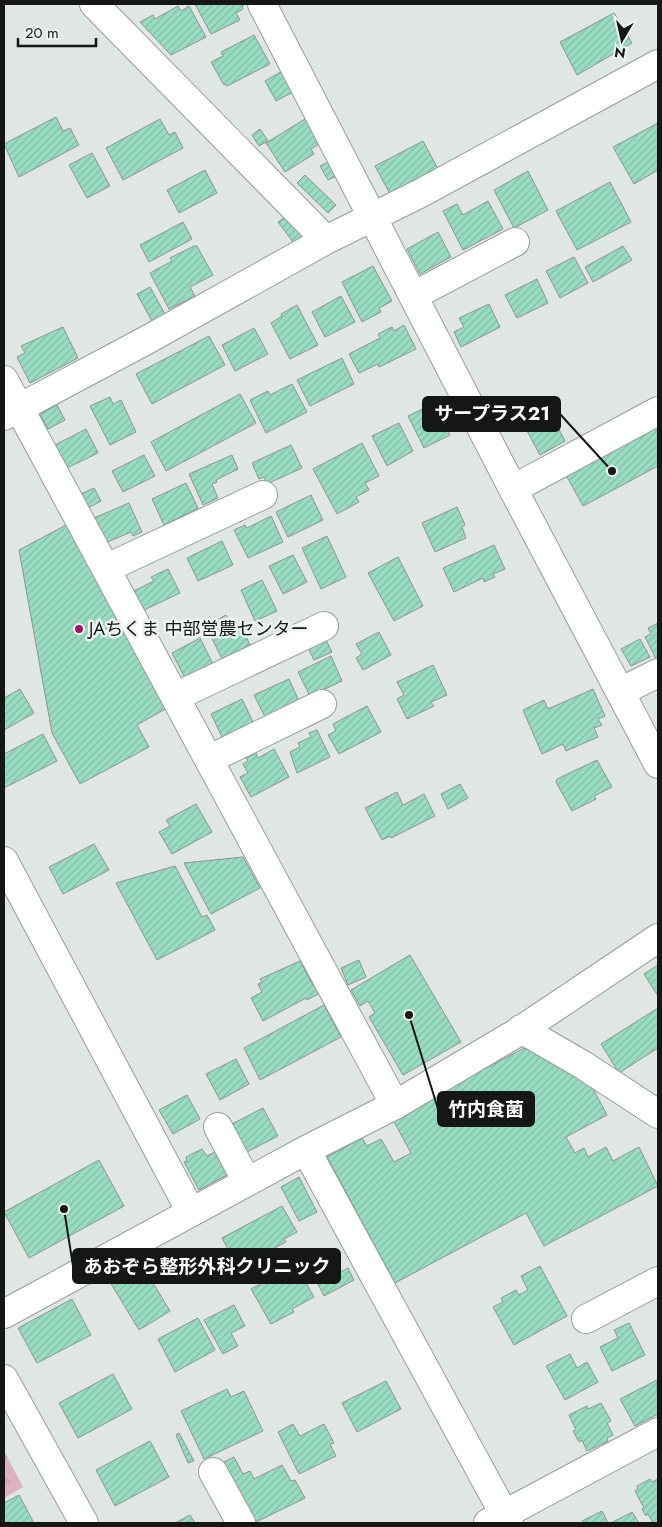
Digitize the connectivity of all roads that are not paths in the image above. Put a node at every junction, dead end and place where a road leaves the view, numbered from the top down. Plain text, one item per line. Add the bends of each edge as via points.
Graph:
1 (94, 4) edge
2 (262, 4) edge
3 (658, 64) edge
4 (373, 218) junction
5 (326, 240) junction
6 (515, 242) dead end
7 (413, 296) junction
8 (4, 380) edge
9 (658, 411) edge
10 (11, 412) edge
11 (513, 489) junction
12 (263, 494) dead end
13 (107, 568) junction
14 (324, 626) dead end
15 (658, 673) edge
16 (622, 691) junction
17 (175, 697) junction
18 (322, 704) dead end
19 (210, 759) junction
20 (658, 764) edge
21 (4, 861) edge
22 (658, 938) edge
23 (521, 1030) junction
24 (395, 1105) junction
25 (658, 1114) edge
26 (218, 1127) dead end
27 (306, 1150) junction
28 (247, 1182) junction
29 (191, 1212) junction
30 (658, 1280) edge
31 (4, 1314) edge
32 (586, 1319) dead end
33 (4, 1379) edge
34 (658, 1432) edge
35 (213, 1472) dead end
36 (501, 1520) edge
37 (84, 1523) edge
38 (241, 1523) edge

1 - 5 street
2 - 4 street
3 - 4 street
4 - 5 street
4 - 7 street
5 - 10 street
6 - 7 street
7 - 11 street
8 - 10 street
9 - 11 street
10 - 13 street
11 - 16 street
12 - 13 street
13 - 17 street
14 - 17 street
15 - 16 street
16 - 20 street
17 - 19 street
18 - 19 street
19 - 24 street
21 - 29 street
22 - 23 street
23 - 24 street
23 - 25 street via 583,1065
24 - 27 street
26 - 28 street
27 - 28 street
27 - 36 street
28 - 29 street
29 - 31 street
30 - 32 street
33 - 37 street
34 - 36 street
35 - 38 street

